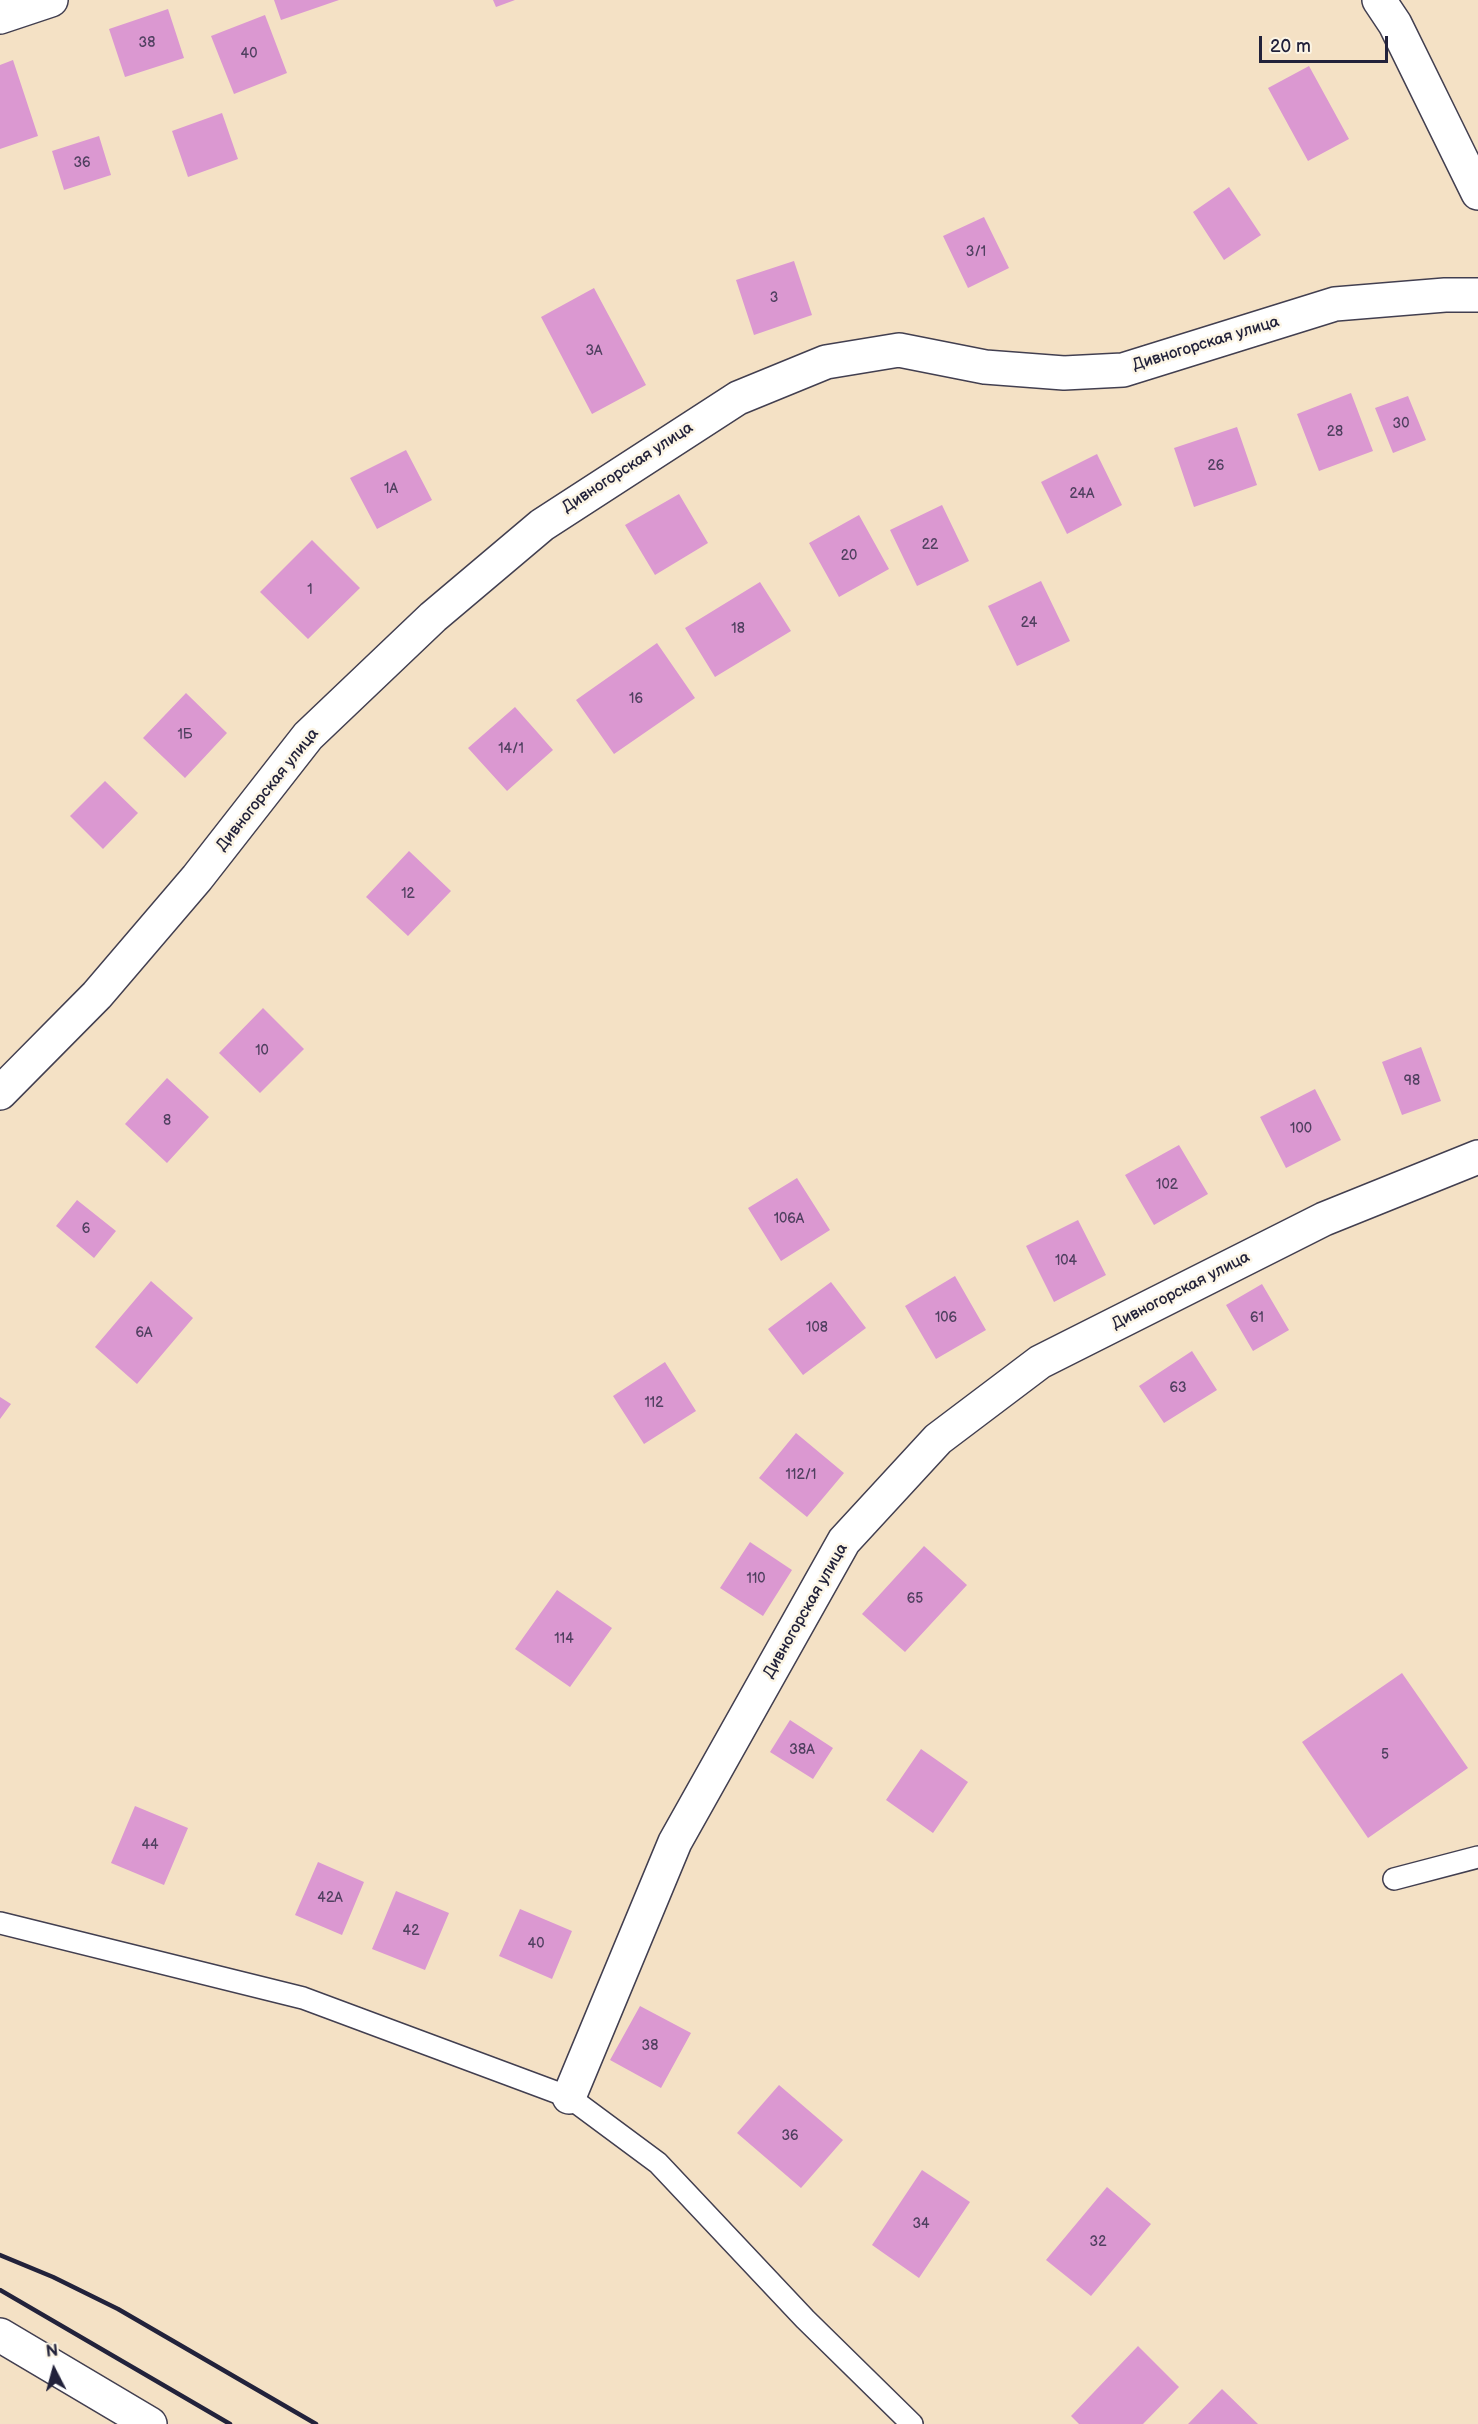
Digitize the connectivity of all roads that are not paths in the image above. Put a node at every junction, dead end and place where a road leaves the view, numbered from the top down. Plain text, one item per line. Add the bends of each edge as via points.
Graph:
1 (51, 0) edge
2 (1379, 0) edge
3 (0, 17) edge
4 (1478, 194) edge
5 (1478, 295) edge
6 (0, 1093) edge
7 (1478, 1157) edge
8 (1478, 1857) edge
9 (1394, 1879) dead end
10 (0, 1923) edge
11 (569, 2097) junction
12 (0, 2335) edge
13 (150, 2424) edge
14 (912, 2424) edge

1 - 3 street
2 - 4 street via 1395,24
5 - 6 street, Дивногорская улица via 1335,304 1123,370 1064,373 985,367 899,350 826,362 738,398 542,525 433,617 308,736 197,878 105,986
7 - 11 street, Дивногорская улица via 1324,1219 1040,1362 938,1439 844,1541 675,1842
8 - 9 lane
10 - 11 lane via 303,1998
11 - 14 lane via 658,2163
12 - 13 street

